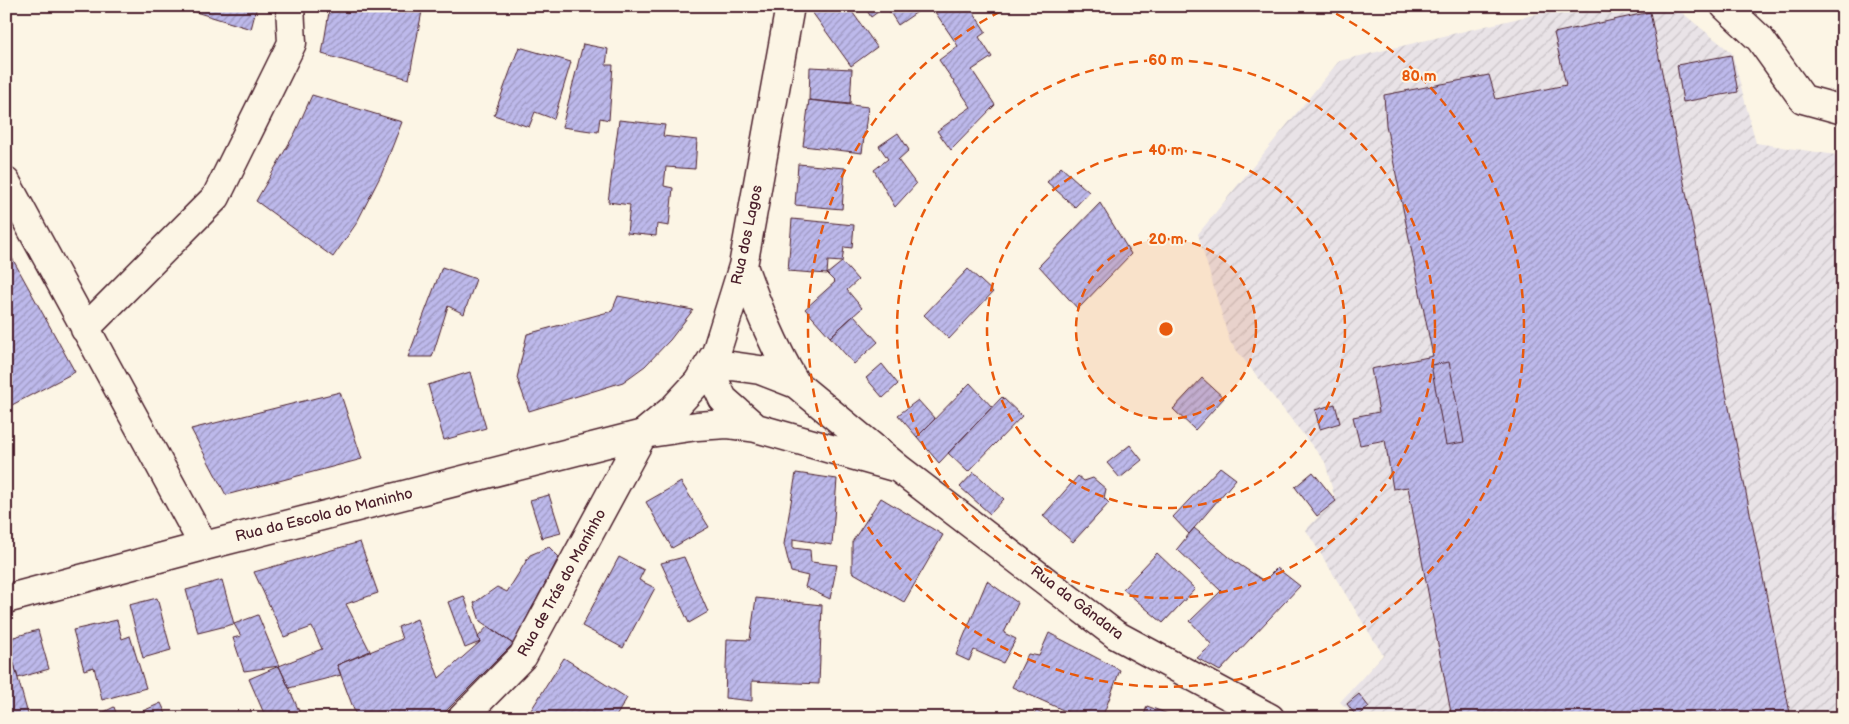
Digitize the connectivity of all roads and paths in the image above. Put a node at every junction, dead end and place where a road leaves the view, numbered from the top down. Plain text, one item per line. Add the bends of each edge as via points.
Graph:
1 (290, 6) edge
2 (790, 6) edge
3 (1725, 6) edge
4 (1843, 110) edge
5 (6, 182) edge
6 (743, 266) junction
7 (85, 329) junction
8 (708, 367) junction
9 (796, 384) junction
10 (756, 428) junction
11 (643, 434) junction
12 (898, 468) junction
13 (204, 546) junction
14 (6, 599) edge
15 (462, 718) edge
16 (1270, 718) edge

1 - 7 main road via 292,43 216,197
2 - 6 main road, Rua dos Lagos
3 - 4 main road via 1760,39 1803,99
5 - 7 main road
6 - 8 main road, Rua dos Lagos via 716,353
6 - 9 main road, Rua da Gândara via 763,323
7 - 13 main road
8 - 9 main road, Rua da Gândara via 760,370
8 - 10 main road, Rua da Gândara via 723,399
8 - 11 main road, Rua dos Lagos via 673,409
9 - 12 main road, Rua da Gândara
10 - 11 main road, Rua da Gândara via 727,424
10 - 12 main road, Rua da Gândara
11 - 13 main road, Rua da Escola do Maninho
11 - 15 main road, Rua de Trás do Manínho via 523,656
12 - 16 main road, Rua da Gândara via 1116,635
13 - 14 main road, Rua da Escola do Maninho

